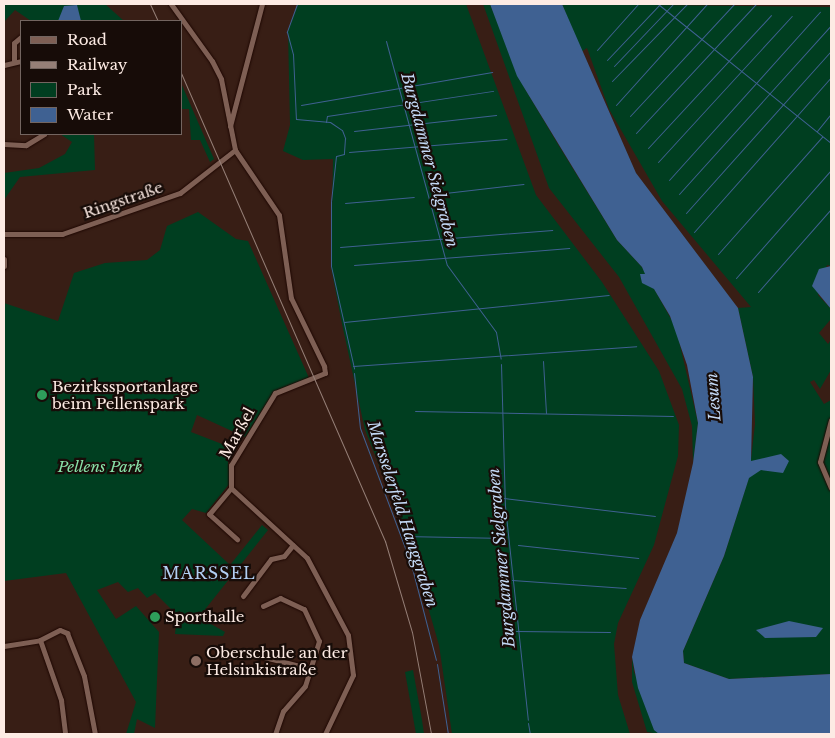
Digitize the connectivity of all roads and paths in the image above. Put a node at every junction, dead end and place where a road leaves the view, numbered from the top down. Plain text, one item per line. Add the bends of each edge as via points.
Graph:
1 (171, 4) edge
2 (262, 4) edge
3 (182, 20) edge
4 (182, 20) edge
5 (20, 39) edge
6 (14, 60) junction
7 (20, 61) edge
8 (4, 65) edge
9 (230, 126) junction
10 (42, 135) edge
11 (4, 144) edge
12 (235, 150) junction
13 (4, 234) edge
14 (4, 259) edge
15 (4, 266) edge
16 (831, 420) edge
17 (231, 488) junction
18 (831, 488) edge
19 (237, 540) dead end
20 (293, 545) junction
21 (244, 596) dead end
22 (263, 606) dead end
23 (40, 640) junction
24 (4, 646) edge
25 (260, 656) dead end
26 (312, 669) junction
27 (65, 734) edge
28 (95, 734) edge
29 (275, 734) edge
30 (325, 734) edge

1 - 3 street
2 - 9 street
4 - 9 street via 218,73
5 - 6 street via 14,43
6 - 7 street
6 - 8 street
9 - 12 street
10 - 11 street via 26,145
12 - 13 street, Ringstraße via 180,193 62,234
12 - 17 street, Marßel via 279,215 291,298 325,373 275,393 230,465
14 - 15 street
16 - 18 street via 820,462
17 - 19 street via 209,514
17 - 20 street
20 - 21 street via 284,556 271,559
20 - 30 street via 323,582 341,616 352,653 353,675
22 - 26 street via 280,598 304,609 319,641
23 - 24 street
23 - 27 street via 61,700
23 - 28 street via 60,630 67,633 84,676
25 - 26 street
26 - 29 street via 299,698 283,711

